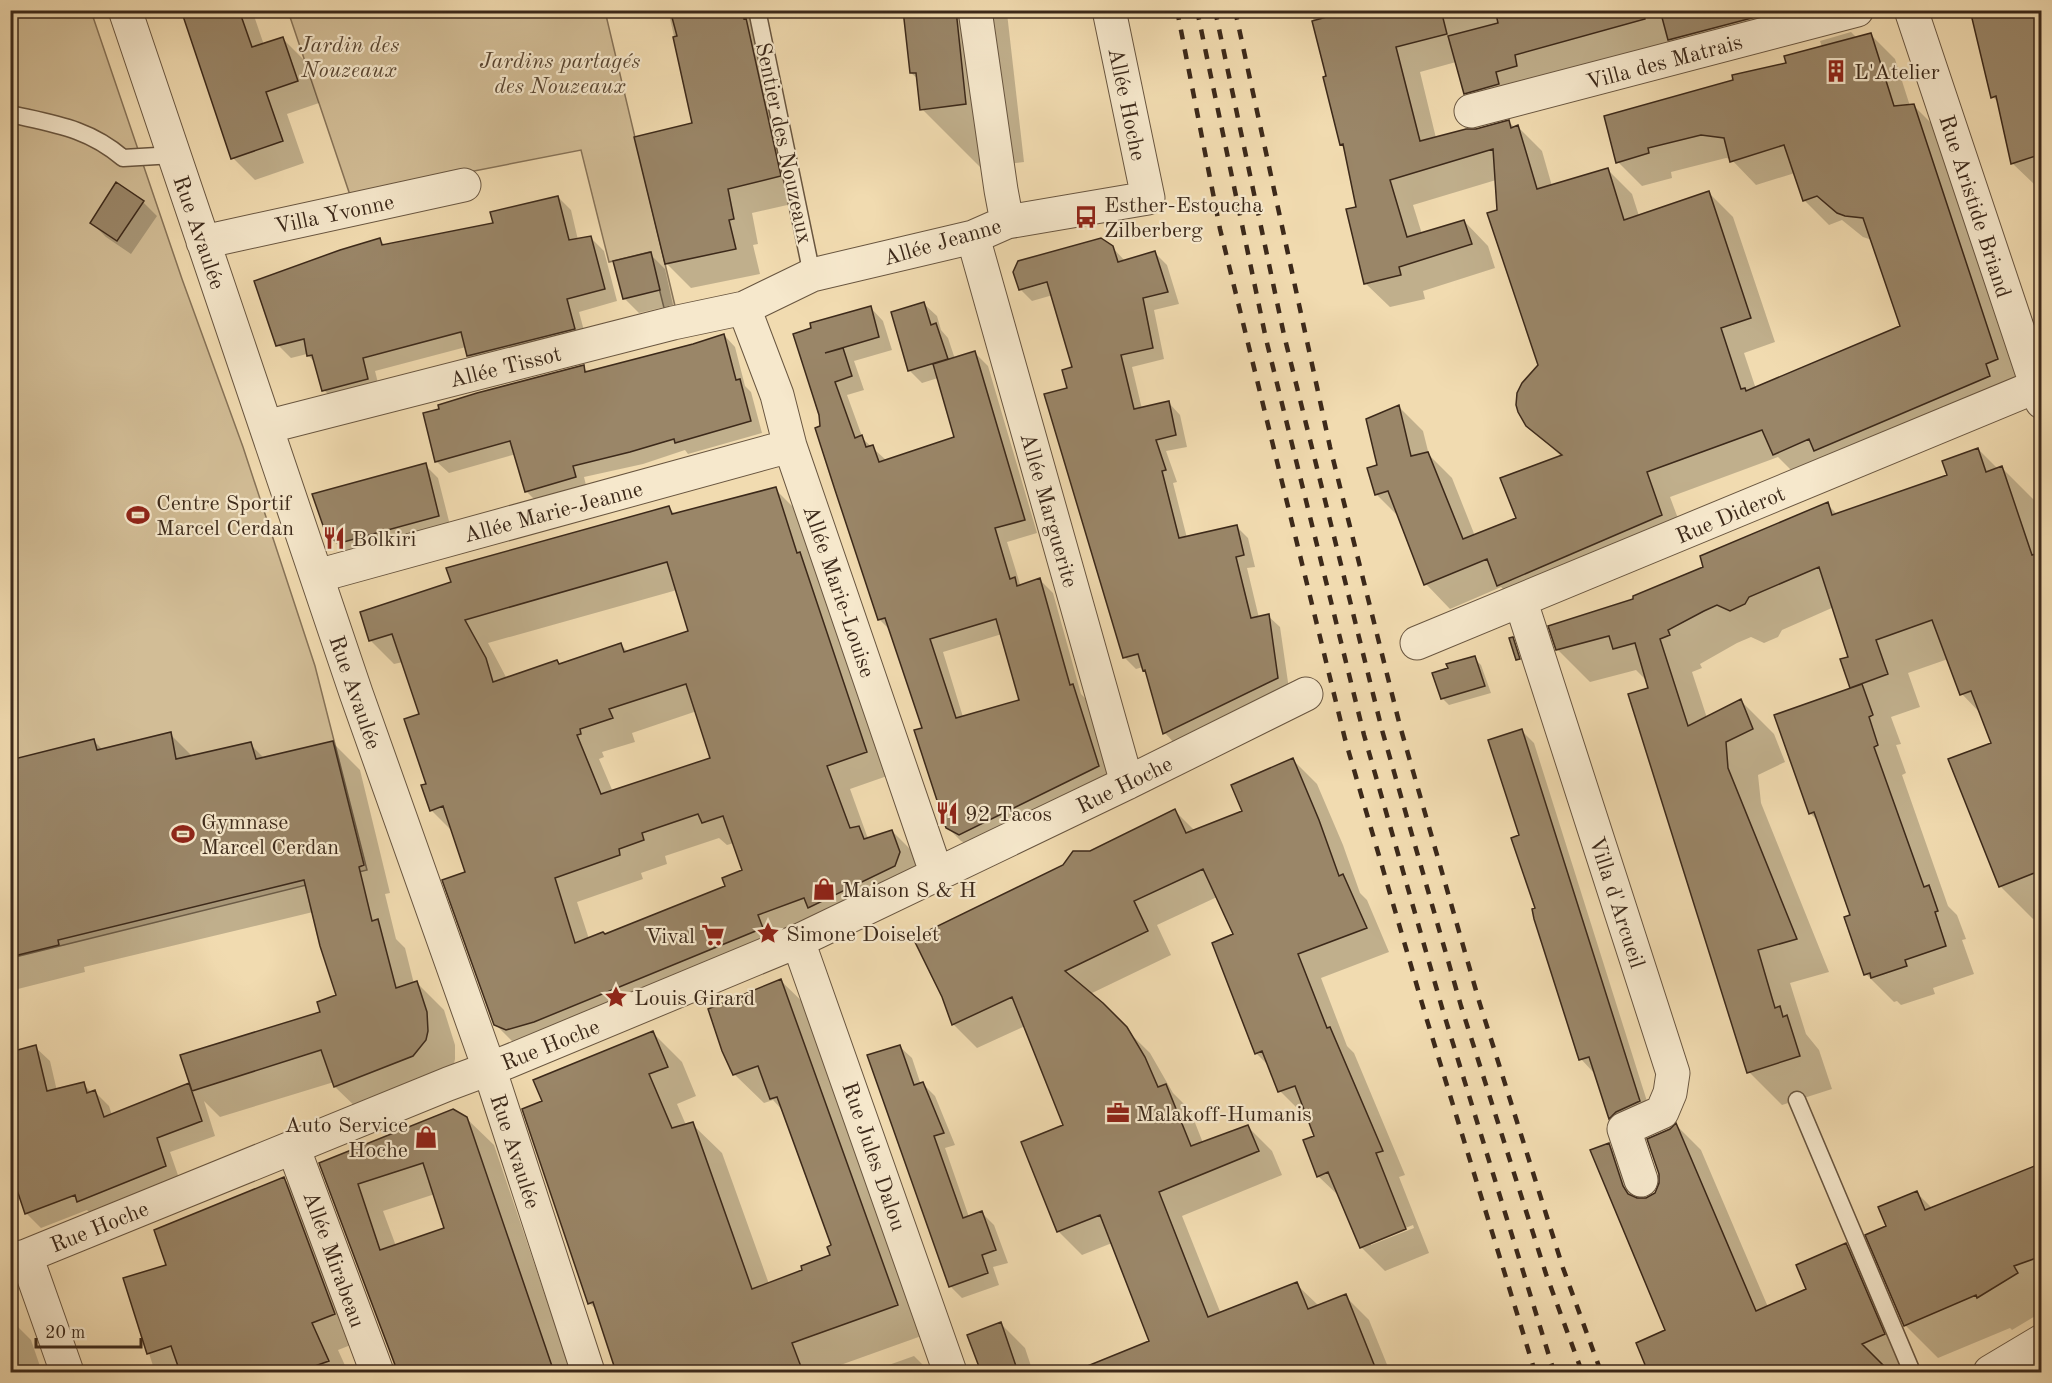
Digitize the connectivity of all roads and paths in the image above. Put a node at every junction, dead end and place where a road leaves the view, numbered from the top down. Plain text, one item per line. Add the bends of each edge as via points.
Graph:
1 (125, 10) edge
2 (757, 10) edge
3 (975, 10) edge
4 (1109, 10) edge
5 (1857, 10) edge
6 (1911, 10) edge
7 (1471, 111) dead end
8 (10, 114) edge
9 (174, 155) junction
10 (464, 185) dead end
11 (1148, 198) joint
12 (1007, 222) junction
13 (973, 237) junction
14 (203, 242) junction
15 (812, 275) junction
16 (744, 308) junction
17 (2040, 390) edge
18 (266, 427) junction
19 (790, 446) junction
20 (317, 576) junction
21 (1521, 602) junction
22 (1418, 644) dead end
23 (1305, 694) dead end
24 (1127, 783) junction
25 (938, 875) junction
26 (798, 941) junction
27 (489, 1068) junction
28 (1797, 1100) dead end
29 (293, 1147) junction
30 (1641, 1180) dead end
31 (18, 1258) edge
32 (2042, 1341) edge
33 (67, 1372) edge
34 (377, 1372) edge
35 (588, 1372) edge
36 (950, 1372) edge
37 (1912, 1372) edge
38 (1990, 1372) edge

1 - 9 street, Rue Avaulée
2 - 15 lane, Sentier des Nouzeaux
3 - 12 street
4 - 11 street, Allée Hoche
5 - 7 street, Villa des Matrais
6 - 17 street, Rue Aristide Briand
8 - 9 lane via 81,131 123,158
9 - 14 street, Rue Avaulée
10 - 14 street, Villa Yvonne
11 - 12 street, Allée Jeanne
12 - 13 street, Allée Jeanne
13 - 15 street, Allée Jeanne
13 - 24 street, Allée Marguerite
14 - 18 street, Rue Avaulée
15 - 16 street, Allée Jeanne
16 - 18 street, Allée Tissot
16 - 19 street, Allée Marie-Louise via 777,395
17 - 21 street, Rue Diderot
18 - 20 street, Rue Avaulée
19 - 20 street, Allée Marie-Jeanne
19 - 25 street, Allée Marie-Louise
20 - 27 street, Rue Avaulée
21 - 22 street, Rue Diderot
21 - 30 street, Villa d'Arcueil via 1673,1073 1662,1112 1624,1129
23 - 24 street, Rue Hoche
24 - 25 street, Rue Hoche
25 - 26 street, Rue Hoche
26 - 27 street, Rue Hoche
26 - 36 street, Rue Jules Dalou
27 - 29 street, Rue Hoche
27 - 35 street, Rue Avaulée
28 - 37 lane
29 - 31 street, Rue Hoche
29 - 34 street, Allée Mirabeau
31 - 33 street
32 - 38 street

